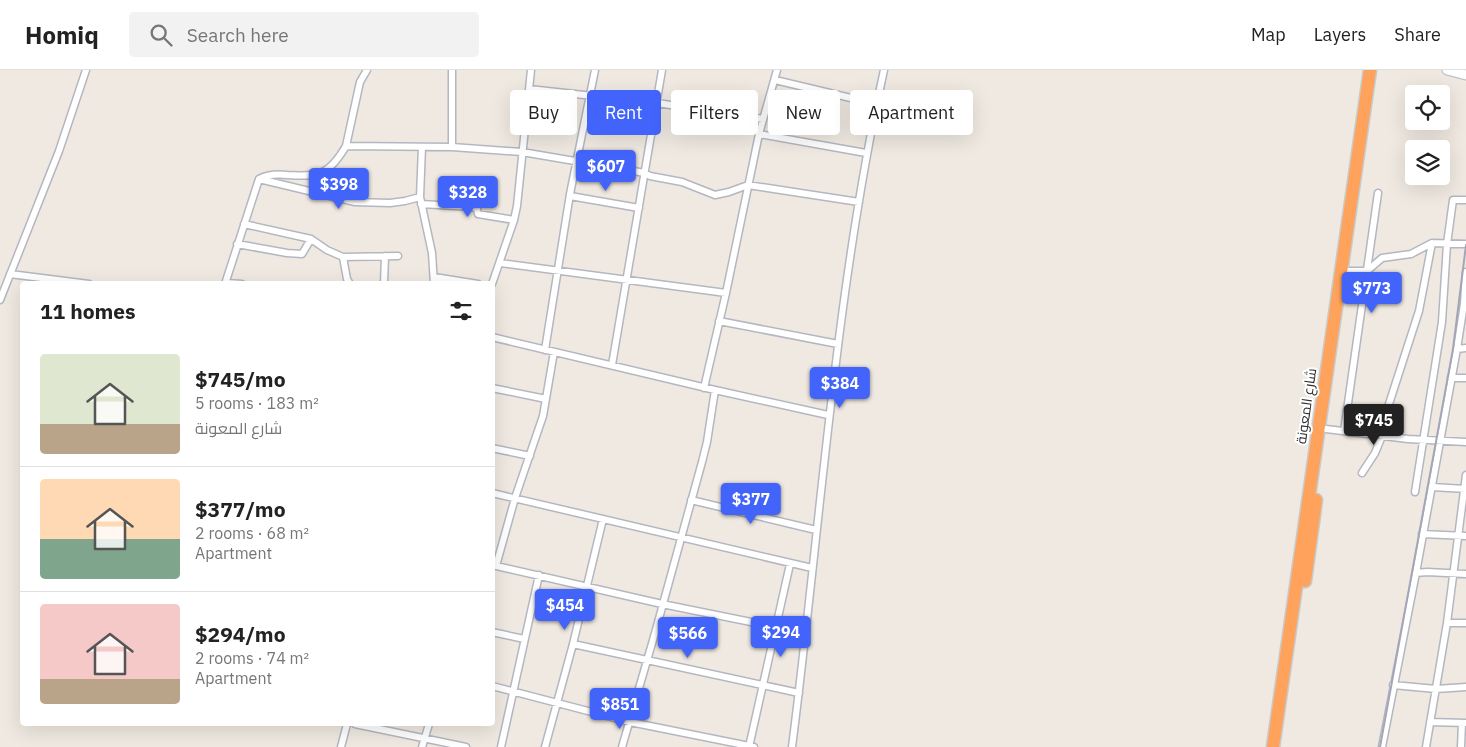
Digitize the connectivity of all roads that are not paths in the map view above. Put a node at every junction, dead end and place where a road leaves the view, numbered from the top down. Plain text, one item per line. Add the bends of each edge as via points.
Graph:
1 (86, 70) edge
2 (368, 70) edge
3 (452, 70) edge
4 (531, 70) edge
5 (596, 70) edge
6 (662, 70) edge
7 (778, 70) edge
8 (884, 70) edge
9 (1370, 70) edge
10 (1377, 70) edge
11 (1447, 70) edge
12 (1466, 75) edge
13 (775, 80) junction
14 (529, 89) junction
15 (591, 90) edge
16 (659, 90) edge
17 (879, 90) edge
18 (587, 95) edge
19 (850, 98) edge
20 (661, 104) edge
21 (587, 110) edge
22 (763, 119) junction
23 (759, 134) junction
24 (652, 135) edge
25 (870, 135) edge
26 (346, 146) junction
27 (422, 147) junction
28 (452, 148) junction
29 (522, 152) junction
30 (866, 153) junction
31 (577, 161) junction
32 (645, 173) junction
33 (259, 179) junction
34 (748, 185) junction
35 (1378, 194) dead end
36 (570, 196) junction
37 (1466, 200) edge
38 (421, 201) junction
39 (858, 202) junction
40 (639, 208) junction
41 (514, 220) junction
42 (244, 224) junction
43 (311, 239) junction
44 (1432, 243) junction
45 (237, 244) junction
46 (1447, 244) junction
47 (1466, 244) edge
48 (385, 256) junction
49 (398, 256) dead end
50 (343, 257) junction
51 (500, 263) junction
52 (556, 270) junction
53 (1349, 271) junction
54 (1367, 271) junction
55 (1466, 272) edge
56 (10, 274) junction
57 (434, 280) edge
58 (627, 280) junction
59 (65, 281) edge
60 (227, 281) edge
61 (348, 281) edge
62 (384, 281) edge
63 (493, 281) edge
64 (726, 293) junction
65 (0, 300) edge
66 (1465, 304) edge
67 (719, 321) junction
68 (495, 339) edge
69 (838, 344) junction
70 (1466, 348) edge
71 (1457, 349) junction
72 (545, 350) junction
73 (554, 352) junction
74 (612, 365) junction
75 (1451, 378) junction
76 (1466, 378) edge
77 (704, 388) junction
78 (495, 389) edge
79 (715, 390) junction
80 (546, 399) junction
81 (828, 415) junction
82 (1326, 429) junction
83 (1344, 431) junction
84 (1382, 436) junction
85 (1424, 440) junction
86 (1439, 441) junction
87 (1466, 442) edge
88 (495, 449) edge
89 (530, 456) junction
90 (1362, 474) dead end
91 (1466, 475) edge
92 (1431, 488) junction
93 (1465, 489) edge
94 (1415, 492) dead end
95 (495, 494) edge
96 (515, 498) junction
97 (691, 500) junction
98 (603, 519) junction
99 (816, 530) junction
100 (1422, 534) junction
101 (1462, 536) edge
102 (681, 539) junction
103 (495, 562) edge
104 (790, 564) junction
105 (495, 565) edge
106 (812, 568) junction
107 (1416, 573) junction
108 (1454, 573) junction
109 (1466, 574) edge
110 (539, 575) junction
111 (587, 587) junction
112 (662, 604) junction
113 (1447, 623) junction
114 (1466, 623) edge
115 (777, 627) junction
116 (495, 633) edge
117 (806, 633) junction
118 (524, 639) junction
119 (573, 644) junction
120 (648, 661) junction
121 (1393, 685) junction
122 (763, 686) junction
123 (495, 687) edge
124 (1466, 687) edge
125 (1436, 689) junction
126 (513, 691) junction
127 (799, 693) junction
128 (557, 702) junction
129 (630, 722) junction
130 (1430, 722) junction
131 (1464, 723) edge
132 (346, 726) edge
133 (365, 726) edge
134 (428, 726) edge
135 (425, 738) junction
136 (341, 747) edge
137 (422, 747) edge
138 (466, 747) edge
139 (501, 747) edge
140 (545, 747) edge
141 (622, 747) edge
142 (751, 747) edge
143 (792, 747) edge
144 (1273, 747) edge
145 (1281, 747) edge
146 (1382, 747) edge
147 (1426, 747) edge
148 (1461, 747) edge

1 - 56 street via 59,151
2 - 26 street via 360,82
3 - 28 street
4 - 14 street
5 - 15 street
6 - 16 street
7 - 13 street
8 - 17 street
9 - 144 highway, شارع المعونة
10 - 53 highway, شارع المعونة
11 - 12 street
13 - 19 street
13 - 22 street
14 - 18 street
14 - 29 street
20 - 22 street
21 - 31 street
22 - 23 street
23 - 30 street
23 - 34 street
24 - 32 street
25 - 30 street
26 - 27 street
26 - 33 street via 332,166 315,175 271,175
27 - 28 street
27 - 38 street
28 - 29 street
29 - 31 street
29 - 41 street
30 - 39 street
31 - 32 street
31 - 36 street
32 - 34 street via 682,182 715,195
32 - 40 street
33 - 38 street via 355,202
33 - 42 street
34 - 39 street
34 - 64 street
35 - 54 street
36 - 40 street
36 - 52 street
37 - 46 street via 1453,200
38 - 41 street via 472,207 478,214
38 - 57 street
39 - 69 street
40 - 58 street
41 - 51 street
42 - 43 street
42 - 45 street
43 - 45 street via 302,254
43 - 50 street
44 - 46 street
44 - 54 street via 1411,254 1382,258
44 - 84 street via 1419,311
45 - 60 street
46 - 47 street
46 - 85 street via 1442,322
48 - 49 street
48 - 50 street
48 - 62 street
50 - 61 street
51 - 52 street
51 - 63 street
52 - 58 street
52 - 72 street
53 - 54 street
53 - 82 highway, شارع المعونة
54 - 83 street
55 - 66 street
56 - 59 street
56 - 65 street
58 - 64 street
58 - 74 street
64 - 67 street
66 - 71 street
67 - 69 street
67 - 77 street
68 - 72 street
69 - 81 street
70 - 71 street
71 - 75 street
72 - 73 street
73 - 74 street
73 - 80 street
74 - 77 street
75 - 76 street
75 - 86 street
77 - 79 street
78 - 80 street
79 - 81 street
79 - 97 street via 707,442
80 - 89 street
81 - 99 street
82 - 83 street
82 - 145 highway, شارع المعونة
83 - 84 street
84 - 85 street
84 - 90 street
85 - 86 street
85 - 94 street
86 - 87 street
86 - 92 street
88 - 89 street
89 - 96 street
91 - 93 street
92 - 93 street
92 - 100 street
93 - 101 street
95 - 96 street
96 - 98 street
96 - 103 street
97 - 99 street
97 - 102 street
98 - 102 street
98 - 111 street
99 - 106 street
100 - 101 street
100 - 107 street
101 - 108 street
102 - 104 street
102 - 112 street
104 - 106 street
104 - 115 street
105 - 110 street
106 - 117 street
107 - 108 street
107 - 121 street
108 - 109 street
108 - 113 street
110 - 111 street
110 - 118 street
111 - 112 street
111 - 119 street
112 - 115 street
112 - 120 street
113 - 114 street
113 - 125 street
115 - 117 street
115 - 122 street
116 - 118 street
117 - 127 street
118 - 126 street
119 - 120 street
119 - 128 street
120 - 122 street
120 - 129 street
121 - 125 street
121 - 146 street
122 - 127 street
122 - 142 street
123 - 126 street
124 - 125 street
125 - 130 street
126 - 128 street
126 - 139 street
127 - 143 street
128 - 129 street
128 - 140 street
129 - 141 street
129 - 142 street
130 - 131 street
130 - 147 street
131 - 148 street
132 - 136 street
133 - 135 street
134 - 135 street
135 - 137 street
135 - 138 street

